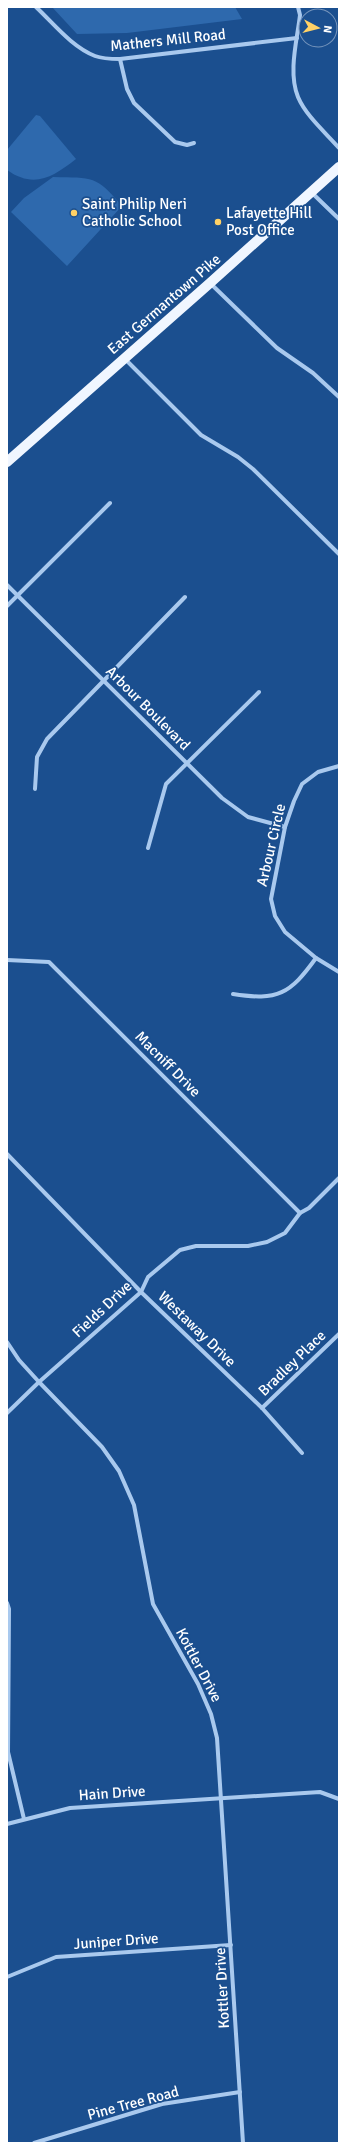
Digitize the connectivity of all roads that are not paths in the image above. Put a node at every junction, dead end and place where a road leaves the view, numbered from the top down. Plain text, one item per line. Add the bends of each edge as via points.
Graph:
1 (36, 7) edge
2 (298, 7) edge
3 (297, 38) junction
4 (120, 59) junction
5 (194, 143) dead end
6 (339, 148) edge
7 (339, 167) edge
8 (311, 192) junction
9 (339, 219) edge
10 (210, 283) junction
11 (125, 358) junction
12 (339, 396) edge
13 (8, 459) edge
14 (110, 504) dead end
15 (339, 554) edge
16 (7, 585) edge
17 (18, 595) junction
18 (185, 597) dead end
19 (7, 606) edge
20 (104, 681) junction
21 (259, 692) dead end
22 (186, 764) junction
23 (339, 766) edge
24 (35, 789) dead end
25 (285, 827) junction
26 (148, 848) dead end
27 (316, 958) junction
28 (7, 960) edge
29 (339, 972) edge
30 (233, 994) dead end
31 (7, 1154) edge
32 (339, 1178) edge
33 (300, 1213) junction
34 (142, 1292) junction
35 (339, 1334) edge
36 (7, 1342) edge
37 (38, 1382) junction
38 (262, 1408) junction
39 (7, 1414) edge
40 (302, 1453) dead end
41 (7, 1603) edge
42 (220, 1798) junction
43 (339, 1799) edge
44 (24, 1819) junction
45 (7, 1824) edge
46 (231, 1945) junction
47 (7, 1977) edge
48 (240, 2092) junction
49 (34, 2143) edge
50 (243, 2143) edge

1 - 4 street, Mathers Mill Road via 79,48 96,57
2 - 3 street via 300,15
3 - 4 street, Mathers Mill Road
3 - 6 street via 293,70 298,97
4 - 5 street via 127,89 134,103 175,142 187,145
7 - 8 main road, East Germantown Pike
8 - 9 street
8 - 10 main road, East Germantown Pike
10 - 11 main road, East Germantown Pike
10 - 12 street via 277,348 313,373
11 - 13 main road, East Germantown Pike
11 - 15 street via 201,435 253,469
14 - 17 street
16 - 17 street, Arbour Boulevard
17 - 19 street
17 - 20 street, Arbour Boulevard
18 - 20 street
20 - 22 street, Arbour Boulevard
20 - 24 street via 43,745 36,764
21 - 22 street
22 - 25 street, Arbour Boulevard via 236,810 257,820
22 - 26 street via 174,775 163,791
23 - 25 street, Arbour Circle via 318,772 302,784
25 - 27 street, Arbour Circle via 272,887 272,907 285,932
27 - 29 street, Arbour Circle
27 - 30 street via 296,983 286,990 259,998
28 - 33 street, Macniff Drive via 49,962
31 - 34 street, Westaway Drive
32 - 33 street, Fields Drive via 309,1208
33 - 34 street, Fields Drive via 285,1234 267,1242 248,1246 196,1246 180,1250 148,1277
34 - 37 street, Fields Drive
34 - 38 street, Westaway Drive
35 - 38 street, Bradley Place
36 - 37 street, Kottler Drive via 18,1360
37 - 39 street, Fields Drive
37 - 42 street, Kottler Drive via 102,1447 119,1471 134,1504 153,1604 198,1684 211,1714 217,1738
38 - 40 street, Westaway Drive
41 - 44 street via 8,1752
42 - 43 street, Hain Drive via 320,1792
42 - 44 street, Hain Drive via 70,1808
42 - 46 street, Kottler Drive
44 - 45 street, Hain Drive
46 - 47 street, Juniper Drive via 56,1958
46 - 48 street, Kottler Drive
48 - 49 street, Pine Tree Road via 162,2104
48 - 50 street, Kottler Drive

